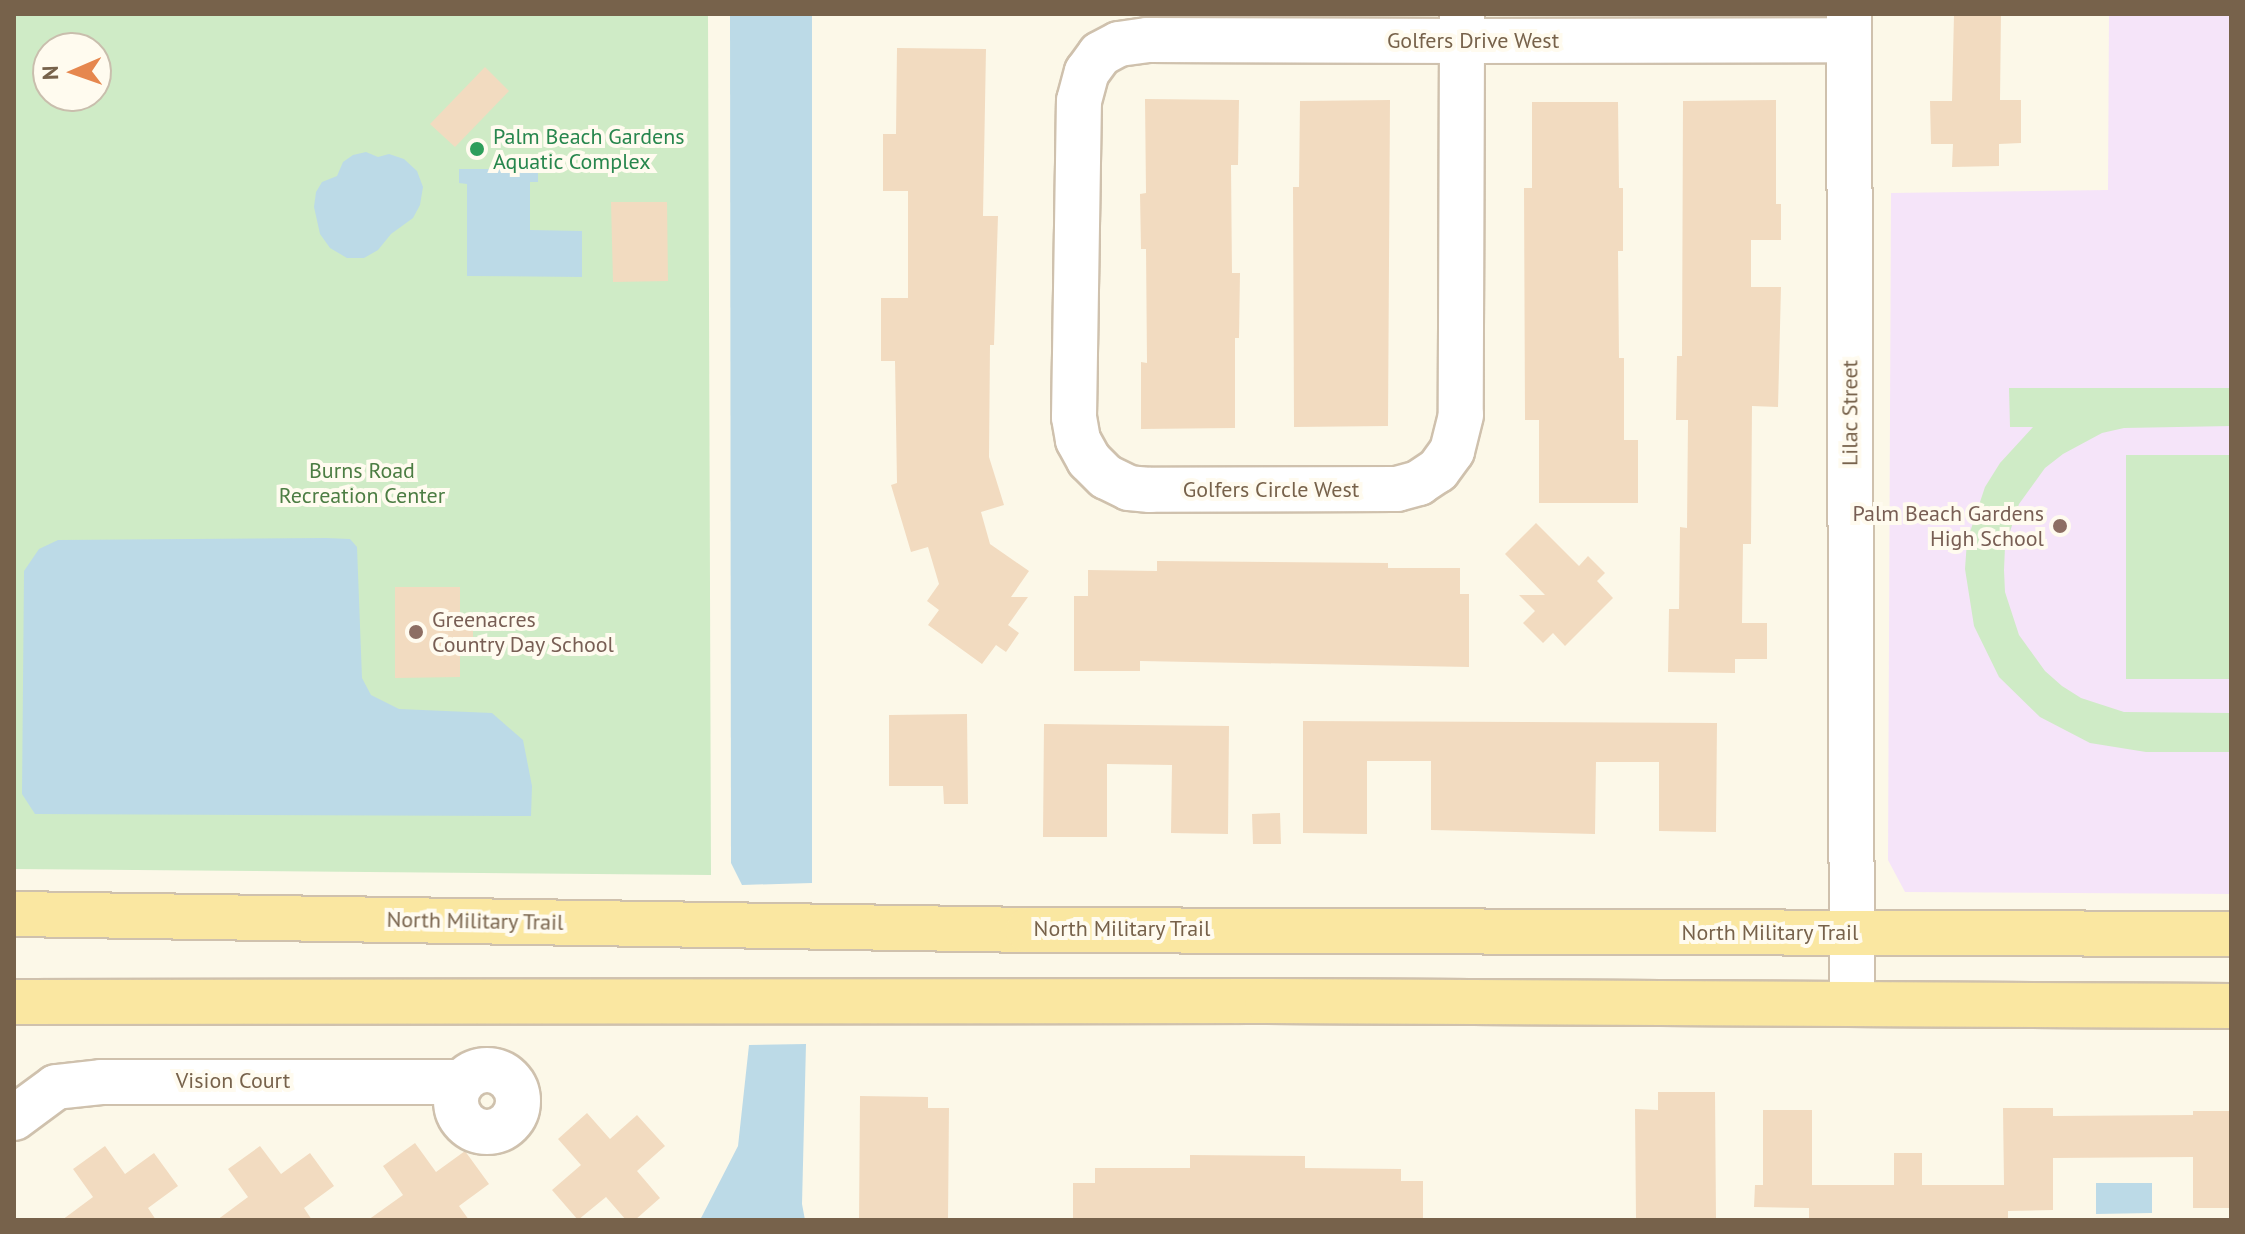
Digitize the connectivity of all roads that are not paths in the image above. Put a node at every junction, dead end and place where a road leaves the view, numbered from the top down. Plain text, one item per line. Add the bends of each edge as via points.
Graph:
1 (1849, 27) edge
2 (1462, 28) edge
3 (1100, 54) joint
4 (14, 914) edge
5 (1852, 933) junction
6 (2231, 934) edge
7 (14, 1002) edge
8 (1852, 1003) junction
9 (2231, 1006) edge
10 (461, 1082) dead end
11 (14, 1118) edge

1 - 2 street, Golfers Drive West
1 - 5 street, Lilac Street
2 - 3 street, Golfers Drive West via 1147,40 1119,44
2 - 3 street, Golfers Circle West via 1461,415 1452,451 1438,470 1397,489 1150,490 1129,488 1106,477 1089,460 1074,417 1079,101 1087,72
4 - 5 main road, North Military Trail via 1028,930
5 - 6 main road, North Military Trail
5 - 8 street, Lilac Street
7 - 8 main road
8 - 9 main road
10 - 11 street, Vision Court via 101,1082 56,1087

